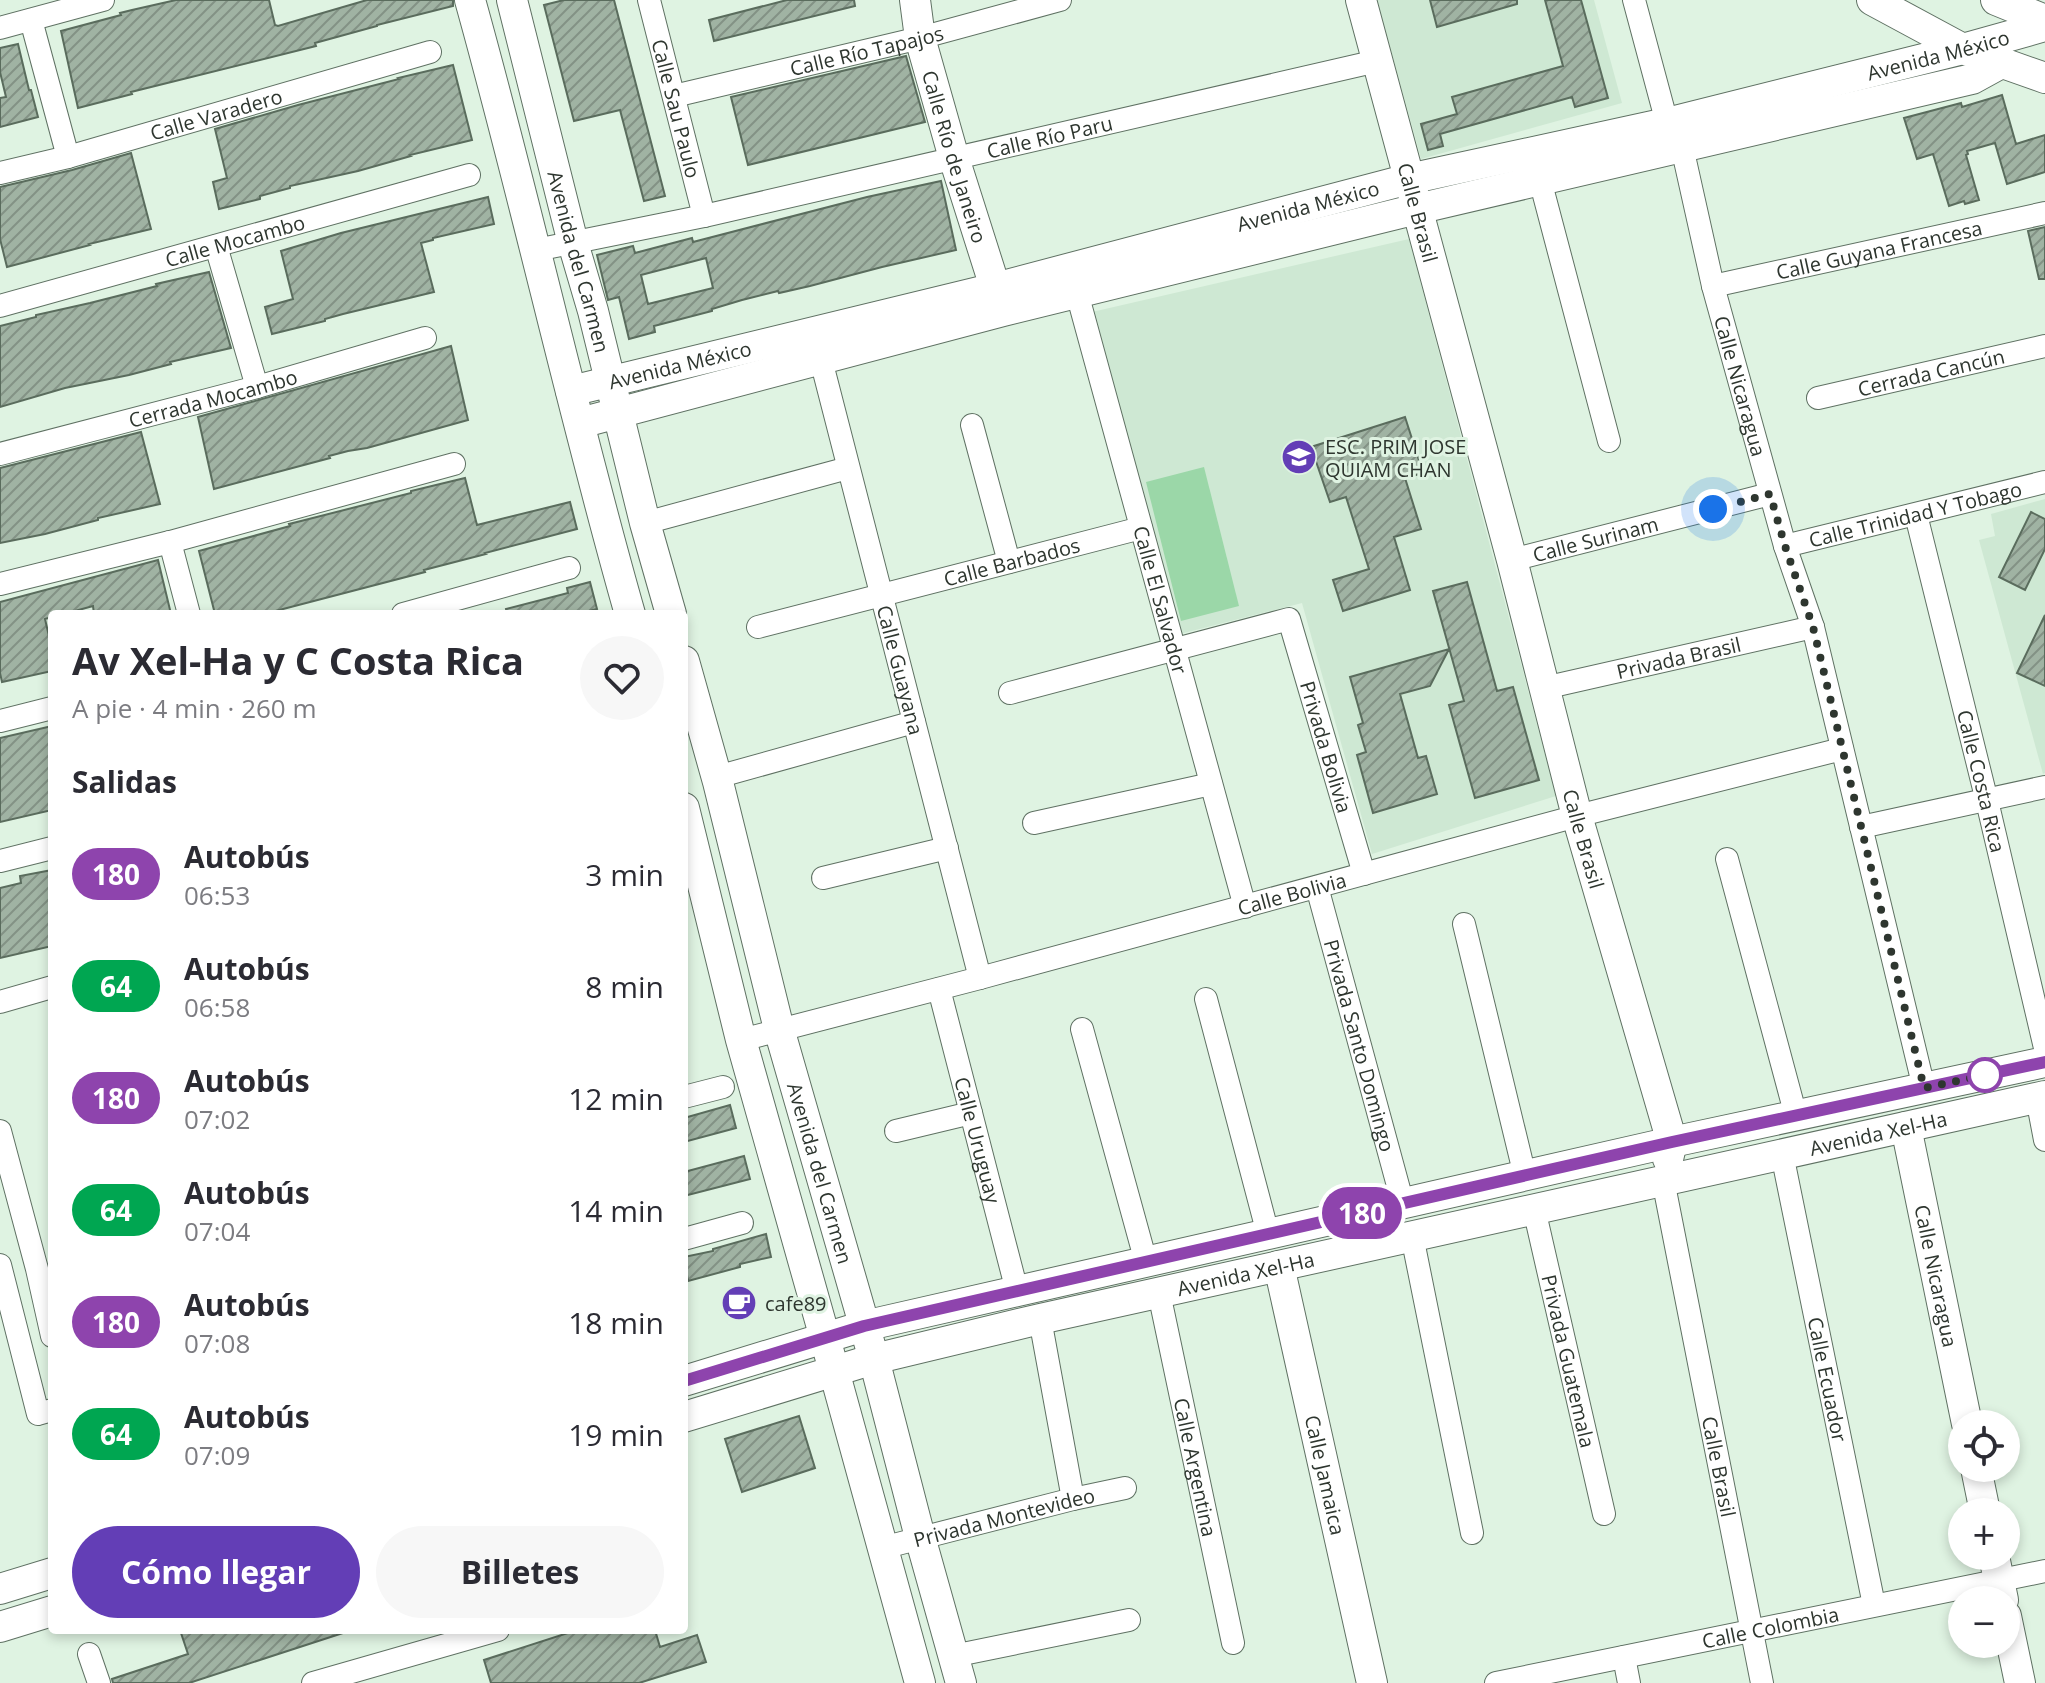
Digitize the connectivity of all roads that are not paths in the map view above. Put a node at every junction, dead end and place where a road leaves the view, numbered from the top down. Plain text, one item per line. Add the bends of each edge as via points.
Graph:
1 (103, 0) edge
2 (470, 0) edge
3 (512, 0) edge
4 (649, 0) edge
5 (915, 0) edge
6 (1060, 0) edge
7 (1361, 0) edge
8 (1634, 0) edge
9 (1872, 0) edge
10 (1996, 0) edge
11 (31, 20) junction
12 (2045, 23) edge
13 (0, 28) edge
14 (920, 38) junction
15 (1963, 49) junction
16 (430, 52) dead end
17 (1377, 61) junction
18 (2003, 62) junction
19 (2045, 78) edge
20 (674, 96) junction
21 (1674, 135) junction
22 (68, 157) junction
23 (954, 158) junction
24 (0, 173) edge
25 (469, 175) dead end
26 (1409, 179) junction
27 (1540, 180) junction
28 (1417, 209) junction
29 (2045, 213) edge
30 (704, 216) junction
31 (573, 243) junction
32 (216, 246) junction
33 (536, 250) junction
34 (1713, 286) junction
35 (1077, 293) junction
36 (999, 299) junction
37 (0, 306) edge
38 (425, 338) dead end
39 (2045, 346) edge
40 (821, 360) junction
41 (610, 381) junction
42 (257, 387) junction
43 (571, 391) junction
44 (1818, 398) dead end
45 (618, 413) junction
46 (580, 423) junction
47 (972, 425) dead end
48 (1609, 441) dead end
49 (0, 454) edge
50 (454, 464) dead end
51 (848, 468) junction
52 (2045, 482) edge
53 (1770, 494) junction
54 (1916, 515) junction
55 (645, 523) junction
56 (1141, 528) junction
57 (170, 542) junction
58 (1785, 546) junction
59 (1512, 560) junction
60 (1009, 562) junction
61 (569, 568) dead end
62 (0, 584) edge
63 (881, 595) junction
64 (188, 610) edge
65 (417, 610) edge
66 (629, 610) edge
67 (670, 610) edge
68 (758, 627) dead end
69 (1813, 627) junction
70 (1175, 651) junction
71 (688, 675) edge
72 (1544, 688) junction
73 (1010, 693) dead end
74 (48, 709) edge
75 (0, 721) edge
76 (914, 722) junction
77 (1842, 749) junction
78 (717, 777) junction
79 (1211, 784) junction
80 (2045, 787) edge
81 (1987, 801) junction
82 (1577, 816) junction
83 (1034, 823) dead end
84 (688, 824) edge
85 (1861, 827) junction
86 (947, 848) junction
87 (48, 849) edge
88 (1727, 859) dead end
89 (0, 861) edge
90 (1364, 874) junction
91 (823, 878) dead end
92 (1317, 887) junction
93 (1245, 907) junction
94 (1464, 924) dead end
95 (980, 978) junction
96 (48, 988) edge
97 (939, 989) junction
98 (1206, 999) dead end
99 (0, 1002) edge
100 (779, 1029) junction
101 (1082, 1029) dead end
102 (741, 1040) junction
103 (2045, 1048) edge
104 (2045, 1062) edge
105 (723, 1087) dead end
106 (1924, 1088) junction
107 (688, 1096) edge
108 (2041, 1097) edge
109 (971, 1113) junction
110 (1796, 1116) junction
111 (1906, 1127) junction
112 (0, 1131) edge
113 (896, 1131) dead end
114 (2045, 1140) edge
115 (1672, 1142) junction
116 (1782, 1154) junction
117 (1525, 1176) junction
118 (1663, 1180) junction
119 (1403, 1204) junction
120 (1534, 1209) junction
121 (742, 1223) dead end
122 (1268, 1234) junction
123 (1412, 1236) junction
124 (688, 1238) edge
125 (1146, 1262) junction
126 (0, 1265) edge
127 (1279, 1266) junction
128 (44, 1267) edge
129 (1017, 1291) junction
130 (1159, 1293) junction
131 (48, 1302) edge
132 (1040, 1319) junction
133 (864, 1326) junction
134 (825, 1338) junction
135 (874, 1359) junction
136 (834, 1371) junction
137 (688, 1380) edge
138 (1964, 1410) edge
139 (45, 1412) edge
140 (688, 1416) edge
141 (1125, 1488) dead end
142 (1073, 1499) junction
143 (1604, 1514) dead end
144 (1472, 1533) dead end
145 (920, 1537) junction
146 (882, 1548) junction
147 (2045, 1571) edge
148 (48, 1574) edge
149 (1999, 1578) edge
150 (0, 1589) edge
151 (1874, 1605) junction
152 (48, 1612) edge
153 (1129, 1620) dead end
154 (0, 1627) edge
155 (1752, 1631) junction
156 (484, 1634) edge
157 (1233, 1643) dead end
158 (89, 1654) dead end
159 (1624, 1657) junction
160 (2015, 1658) edge
161 (957, 1670) edge
162 (99, 1683) edge
163 (313, 1683) edge
164 (920, 1683) edge
165 (1372, 1683) edge
166 (1499, 1683) edge
167 (1629, 1683) edge
168 (1762, 1683) edge
169 (2020, 1683) edge

1 - 11 street
2 - 33 street, Avenida del Carmen
3 - 31 street, Avenida del Carmen
4 - 20 street, Calle Sau Paulo
5 - 14 street, Calle Río de Janeiro
6 - 14 street, Calle Río Tapajos
7 - 17 street, Calle Brasil
8 - 21 street, Calle Nicaragua
9 - 15 street
10 - 12 street
11 - 13 street
11 - 22 street
12 - 15 street, Avenida México
14 - 20 street, Calle Río Tapajos
14 - 23 street, Calle Río de Janeiro
15 - 18 street
15 - 21 street, Avenida México
16 - 22 street, Calle Varadero
17 - 23 street, Calle Río Paru
17 - 26 street, Calle Brasil
18 - 19 street
18 - 21 street, Avenida México via 1972,79
20 - 30 street, Calle Sau Paulo
21 - 26 street, Avenida México
21 - 27 street, Avenida México
21 - 34 street, Calle Nicaragua
22 - 24 street, Calle Varadero
23 - 30 street, Calle Río Paru
23 - 36 street, Calle Río de Janeiro
25 - 32 street, Calle Mocambo
26 - 28 street, Calle Brasil
26 - 36 street, Avenida México
27 - 28 street, Avenida México
27 - 48 street
28 - 35 street, Avenida México
28 - 59 street, Calle Brasil
29 - 34 street, Calle Guyana Francesa
30 - 31 street, Calle Río Paru
31 - 33 street, Calle Río Paru
31 - 41 street, Avenida del Carmen
32 - 37 street, Calle Mocambo
32 - 42 street
33 - 43 street, Avenida del Carmen
34 - 53 street, Calle Nicaragua
35 - 36 street, Avenida México
35 - 56 street, Calle El Salvador
36 - 40 street, Avenida México
36 - 41 street, Avenida México
38 - 42 street, Cerrada Mocambo
39 - 44 street, Cerrada Cancún
40 - 45 street, Avenida México
40 - 51 street, Calle Guayana
41 - 43 street, Avenida México
41 - 45 street, Avenida del Carmen
42 - 49 street, Cerrada Mocambo
43 - 46 street, Avenida del Carmen
45 - 46 street, Avenida México
45 - 55 street, Avenida del Carmen
46 - 66 street, Avenida del Carmen
47 - 60 street
50 - 57 street
51 - 55 street
51 - 63 street, Calle Guayana
52 - 54 street, Calle Trinidad Y Tobago
53 - 58 street, Calle Nicaragua
53 - 59 street, Calle Surinam
54 - 58 street, Calle Trinidad Y Tobago
54 - 81 street, Calle Costa Rica
55 - 67 street, Avenida del Carmen
56 - 60 street, Calle Barbados
56 - 70 street, Calle El Salvador
57 - 62 street
57 - 64 street
58 - 69 street, Calle Nicaragua
59 - 72 street, Calle Brasil
60 - 63 street, Calle Barbados
61 - 65 street
63 - 68 street, Calle Barbados
63 - 76 street, Calle Guayana
69 - 72 street, Privada Brasil
69 - 77 street, Calle Nicaragua
70 - 73 street
70 - 79 street, Calle El Salvador
70 - 90 street, Privada Bolivia via 1289,619
71 - 78 street, Avenida del Carmen
72 - 82 street, Calle Brasil
74 - 75 street
76 - 78 street
76 - 86 street, Calle Guayana
77 - 82 street, Calle Bolivia
77 - 85 street, Calle Nicaragua
78 - 100 street, Avenida del Carmen
79 - 83 street
79 - 93 street, Calle El Salvador
80 - 81 street
81 - 85 street
81 - 103 street, Calle Costa Rica
82 - 90 street, Calle Bolivia
82 - 115 street, Calle Brasil
84 - 102 street, Avenida del Carmen
85 - 106 street, Calle Nicaragua
86 - 91 street
86 - 95 street, Calle Guayana
87 - 89 street
88 - 110 street
90 - 92 street, Calle Bolivia
92 - 93 street, Calle Bolivia
92 - 119 street, Privada Santo Domingo
93 - 95 street, Calle Bolivia
94 - 117 street
95 - 97 street, Calle Bolivia
96 - 99 street
97 - 100 street, Calle Bolivia
97 - 109 street, Calle Uruguay
98 - 122 street
100 - 102 street, Calle Bolivia
100 - 133 street, Avenida del Carmen
101 - 125 street
102 - 134 street, Avenida del Carmen
104 - 106 street, Avenida Xel-Ha
105 - 107 street
106 - 110 street, Avenida Xel-Ha
108 - 111 street, Avenida Xel-Ha
108 - 114 street
109 - 113 street
109 - 129 street, Calle Uruguay
110 - 115 street, Avenida Xel-Ha
111 - 116 street, Avenida Xel-Ha
111 - 138 street, Calle Nicaragua
112 - 128 street
115 - 117 street, Avenida Xel-Ha
115 - 118 street, Calle Brasil
116 - 118 street, Avenida Xel-Ha
116 - 151 street, Calle Ecuador
117 - 119 street, Avenida Xel-Ha
118 - 120 street, Avenida Xel-Ha
118 - 155 street, Calle Brasil
119 - 122 street, Avenida Xel-Ha
120 - 123 street, Avenida Xel-Ha
120 - 143 street, Privada Guatemala
121 - 124 street
122 - 125 street, Avenida Xel-Ha
123 - 127 street, Avenida Xel-Ha
123 - 144 street
125 - 129 street, Avenida Xel-Ha
126 - 139 street
127 - 130 street, Avenida Xel-Ha
127 - 165 street, Calle Jamaica
128 - 131 street
129 - 133 street, Avenida Xel-Ha
130 - 132 street, Avenida Xel-Ha
130 - 157 street, Calle Argentina
132 - 135 street, Avenida Xel-Ha
132 - 142 street
133 - 134 street, Avenida Xel-Ha
133 - 135 street, Avenida del Carmen
134 - 136 street, Avenida del Carmen
134 - 137 street, Avenida Xel-Ha
135 - 136 street, Avenida Xel-Ha
135 - 145 street, Avenida del Carmen
136 - 140 street, Avenida Xel-Ha
136 - 146 street, Avenida del Carmen
141 - 142 street, Privada Montevideo
142 - 145 street, Privada Montevideo
145 - 146 street, Privada Montevideo
145 - 161 street, Avenida del Carmen
146 - 164 street, Avenida del Carmen
147 - 149 street, Calle Colombia
148 - 150 street
149 - 151 street, Calle Colombia
151 - 155 street, Calle Colombia
152 - 154 street
153 - 161 street
155 - 159 street, Calle Colombia
155 - 168 street, Calle Brasil
156 - 163 street
158 - 162 street
159 - 166 street, Calle Colombia
159 - 167 street
160 - 169 street

